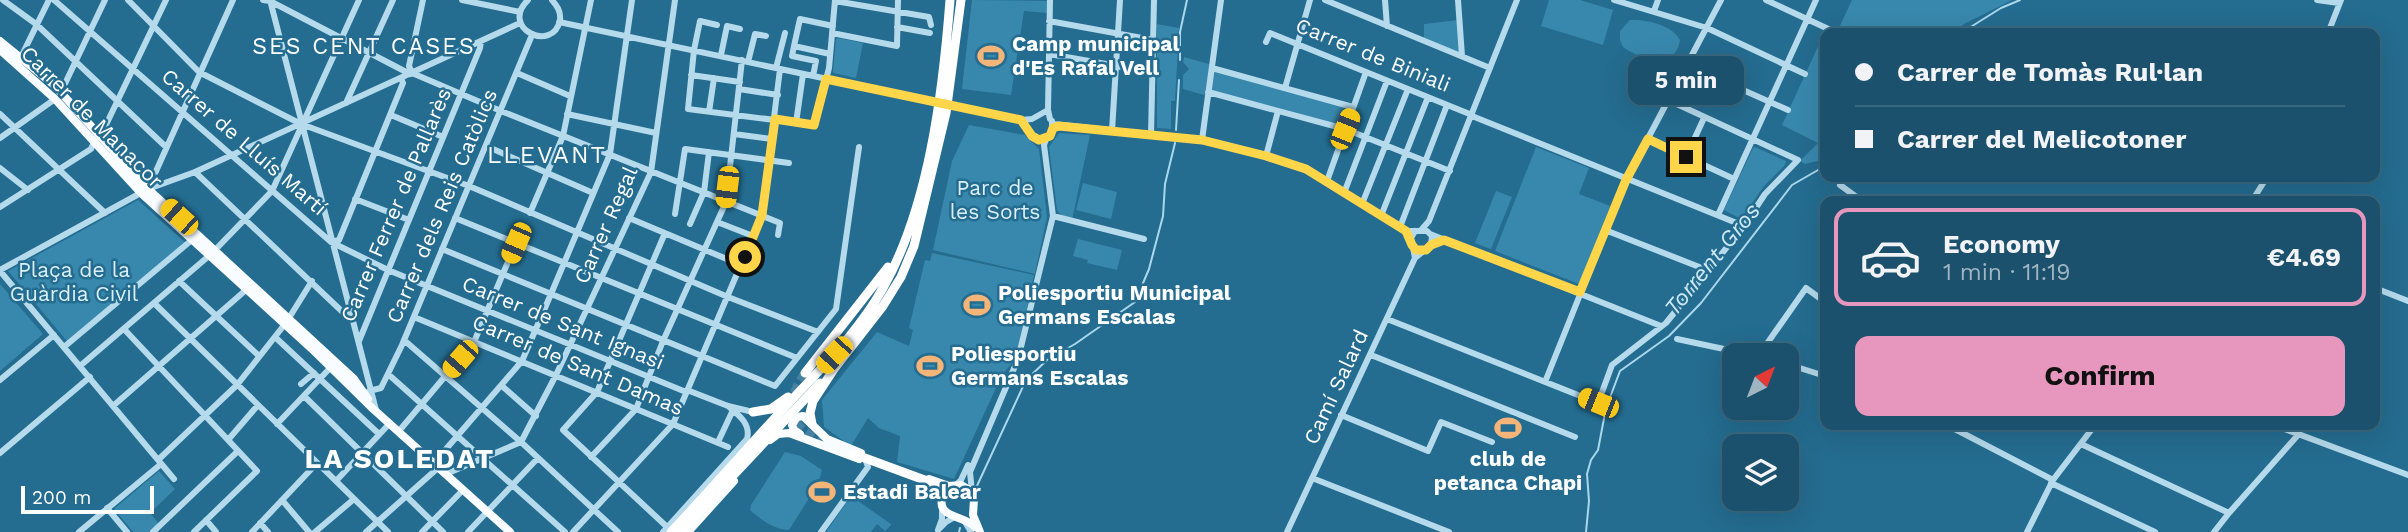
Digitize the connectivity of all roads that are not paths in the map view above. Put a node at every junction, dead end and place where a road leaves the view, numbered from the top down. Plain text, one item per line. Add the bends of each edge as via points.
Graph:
1 (3, 0) edge
2 (52, 0) edge
3 (105, 0) edge
4 (166, 0) edge
5 (233, 0) edge
6 (268, 0) edge
7 (359, 0) edge
8 (393, 0) edge
9 (423, 0) edge
10 (462, 0) edge
11 (528, 0) edge
12 (552, 0) edge
13 (592, 0) edge
14 (632, 0) edge
15 (675, 0) edge
16 (898, 0) edge
17 (950, 0) edge
18 (961, 0) edge
19 (1050, 0) edge
20 (1120, 0) edge
21 (1154, 0) edge
22 (1221, 0) edge
23 (1310, 0) edge
24 (1325, 0) edge
25 (1385, 0) edge
26 (1458, 0) edge
27 (1517, 0) edge
28 (1614, 0) edge
29 (1658, 0) edge
30 (1721, 0) edge
31 (1766, 0) edge
32 (1816, 0) edge
33 (2317, 0) edge
34 (835, 1) edge
35 (132, 2) edge
36 (2340, 2) edge
37 (897, 11) junction
38 (1654, 11) junction
39 (520, 12) junction
40 (1808, 19) junction
41 (1049, 21) junction
42 (559, 22) junction
43 (520, 23) junction
44 (36, 24) junction
45 (718, 25) dead end
46 (931, 25) dead end
47 (154, 26) junction
48 (1387, 26) junction
49 (586, 27) junction
50 (897, 27) junction
51 (1707, 28) junction
52 (1827, 28) edge
53 (2330, 28) edge
54 (740, 29) dead end
55 (833, 29) junction
56 (89, 30) junction
57 (785, 33) dead end
58 (930, 33) dead end
59 (1118, 33) junction
60 (533, 35) junction
61 (626, 36) junction
62 (766, 36) dead end
63 (342, 38) junction
64 (1153, 40) junction
65 (0, 41) edge
66 (481, 41) junction
67 (1266, 43) dead end
68 (1298, 44) junction
69 (669, 45) junction
70 (794, 46) junction
71 (0, 50) edge
72 (694, 50) junction
73 (369, 52) junction
74 (830, 54) junction
75 (1049, 54) junction
76 (721, 55) junction
77 (1462, 56) junction
78 (75, 60) junction
79 (18, 61) junction
80 (745, 61) junction
81 (1115, 65) junction
82 (1687, 65) junction
83 (1787, 65) junction
84 (133, 68) junction
85 (1212, 68) junction
86 (1490, 68) junction
87 (778, 69) junction
88 (200, 72) junction
89 (1152, 72) junction
90 (1366, 72) junction
91 (411, 73) junction
92 (517, 73) junction
93 (803, 74) junction
94 (1805, 74) dead end
95 (691, 75) junction
96 (813, 76) junction
97 (401, 78) junction
98 (714, 78) junction
99 (826, 79) junction
100 (1387, 80) junction
101 (739, 86) junction
102 (1285, 88) junction
103 (1408, 89) junction
104 (1208, 92) junction
105 (461, 94) junction
106 (778, 95) junction
107 (58, 96) junction
108 (570, 96) junction
109 (1427, 97) junction
110 (118, 100) junction
111 (1668, 100) junction
112 (1770, 102) junction
113 (346, 103) junction
114 (1447, 105) junction
115 (1353, 107) junction
116 (1048, 110) junction
117 (1788, 110) dead end
118 (183, 111) junction
119 (501, 111) junction
120 (1278, 111) junction
121 (709, 112) junction
122 (0, 114) edge
123 (567, 114) junction
124 (391, 115) junction
125 (736, 115) junction
126 (1041, 115) junction
127 (1472, 115) junction
128 (1704, 118) junction
129 (775, 119) junction
130 (1032, 119) junction
131 (1021, 120) junction
132 (796, 123) junction
133 (301, 124) junction
134 (614, 124) junction
135 (1054, 124) junction
136 (15, 128) junction
137 (1029, 129) junction
138 (1345, 129) junction
139 (1112, 131) junction
140 (656, 133) junction
141 (734, 134) junction
142 (1151, 135) junction
143 (563, 136) junction
144 (443, 137) junction
145 (0, 138) edge
146 (98, 138) junction
147 (1366, 138) junction
148 (772, 139) junction
149 (1648, 139) junction
150 (1202, 140) junction
151 (1753, 140) junction
152 (1043, 141) junction
153 (486, 146) junction
154 (1386, 146) junction
155 (166, 147) junction
156 (859, 147) dead end
157 (709, 152) junction
158 (374, 153) junction
159 (1406, 153) junction
160 (232, 154) junction
161 (610, 155) junction
162 (731, 155) junction
163 (1266, 156) junction
164 (1686, 157) junction
165 (769, 160) junction
166 (1426, 162) junction
167 (789, 163) dead end
168 (0, 168) edge
169 (59, 168) junction
170 (1450, 171) junction
171 (195, 172) junction
172 (429, 172) junction
173 (547, 172) junction
174 (651, 172) junction
175 (1734, 179) junction
176 (1626, 180) junction
177 (1326, 181) junction
178 (681, 183) junction
179 (1840, 185) dead end
180 (469, 187) junction
181 (28, 190) junction
182 (145, 191) junction
183 (271, 191) junction
184 (704, 192) junction
185 (593, 193) junction
186 (1344, 193) junction
187 (1855, 196) edge
188 (355, 199) junction
189 (726, 202) junction
190 (1362, 204) junction
191 (0, 207) edge
192 (530, 212) junction
193 (105, 213) junction
194 (675, 214) dead end
195 (762, 215) junction
196 (1718, 215) junction
197 (1053, 216) junction
198 (1381, 216) junction
199 (456, 218) junction
200 (629, 218) junction
201 (245, 219) junction
202 (409, 220) junction
203 (717, 222) junction
204 (690, 224) dead end
205 (1744, 226) junction
206 (1403, 229) junction
207 (1605, 230) junction
208 (1424, 231) junction
209 (576, 232) junction
210 (665, 233) junction
211 (778, 235) dead end
212 (753, 236) junction
213 (193, 239) junction
214 (1144, 239) dead end
215 (1444, 240) junction
216 (331, 242) junction
217 (1411, 242) junction
218 (516, 243) junction
219 (1431, 245) junction
220 (442, 249) junction
221 (615, 249) junction
222 (704, 249) junction
223 (1422, 251) junction
224 (213, 252) junction
225 (1415, 258) junction
226 (564, 262) junction
227 (652, 264) junction
228 (741, 265) junction
229 (0, 270) edge
230 (388, 270) junction
231 (1707, 270) junction
232 (503, 274) junction
233 (601, 278) junction
234 (180, 281) junction
235 (312, 281) junction
236 (691, 281) junction
237 (427, 286) junction
238 (247, 289) junction
239 (2380, 290) edge
240 (1580, 292) junction
241 (639, 293) junction
242 (551, 294) junction
243 (728, 296) junction
244 (1820, 298) edge
245 (2408, 301) edge
246 (154, 303) junction
247 (587, 309) junction
248 (677, 309) junction
249 (488, 311) junction
250 (216, 316) junction
251 (414, 317) junction
252 (1387, 319) junction
253 (352, 320) junction
254 (287, 321) junction
255 (715, 324) junction
256 (626, 325) junction
257 (1661, 326) junction
258 (124, 329) junction
259 (534, 330) junction
260 (818, 332) junction
261 (54, 335) junction
262 (275, 337) junction
263 (190, 339) junction
264 (1676, 339) dead end
265 (404, 340) junction
266 (663, 341) junction
267 (474, 342) junction
268 (358, 343) junction
269 (1768, 343) edge
270 (570, 345) junction
271 (64, 347) junction
272 (1722, 349) edge
273 (1371, 355) junction
274 (259, 356) junction
275 (701, 356) junction
276 (797, 358) junction
277 (522, 361) junction
278 (610, 361) junction
279 (80, 366) junction
280 (159, 366) junction
281 (331, 367) junction
282 (1799, 368) edge
283 (834, 369) junction
284 (314, 373) junction
285 (366, 374) junction
286 (388, 374) junction
287 (810, 374) junction
288 (1820, 374) edge
289 (556, 375) junction
290 (445, 376) junction
291 (90, 377) junction
292 (648, 377) junction
293 (320, 379) junction
294 (0, 380) edge
295 (1545, 382) junction
296 (353, 383) junction
297 (301, 384) dead end
298 (237, 385) junction
299 (502, 386) junction
300 (381, 388) junction
301 (797, 389) junction
302 (686, 391) junction
303 (372, 392) junction
304 (597, 392) junction
305 (809, 394) junction
306 (304, 396) junction
307 (422, 404) junction
308 (258, 405) junction
309 (373, 406) junction
310 (113, 407) junction
311 (482, 408) junction
312 (731, 408) junction
313 (636, 409) junction
314 (751, 412) junction
315 (205, 415) junction
316 (1341, 415) junction
317 (536, 416) junction
318 (362, 418) junction
319 (745, 422) junction
320 (390, 423) junction
321 (277, 424) junction
322 (673, 424) junction
323 (812, 424) junction
324 (1956, 430) edge
325 (2091, 430) edge
326 (2286, 430) edge
327 (399, 431) junction
328 (379, 434) junction
329 (2298, 435) junction
330 (457, 436) junction
331 (1575, 437) dead end
332 (773, 438) junction
333 (228, 440) junction
334 (521, 442) junction
335 (718, 442) junction
336 (1492, 442) dead end
337 (2081, 444) junction
338 (728, 447) dead end
339 (238, 451) junction
340 (0, 453) edge
341 (362, 453) junction
342 (851, 454) junction
343 (592, 457) junction
344 (482, 458) junction
345 (538, 458) junction
346 (974, 458) junction
347 (866, 461) junction
348 (160, 462) junction
349 (317, 463) junction
350 (439, 468) junction
351 (721, 470) junction
352 (2408, 475) edge
353 (1312, 478) junction
354 (174, 479) dead end
355 (336, 481) junction
356 (2052, 481) junction
357 (620, 483) junction
358 (512, 485) junction
359 (954, 485) junction
360 (463, 490) junction
361 (973, 494) junction
362 (406, 496) junction
363 (354, 499) junction
364 (282, 500) junction
365 (942, 502) junction
366 (973, 506) junction
367 (107, 508) junction
368 (594, 510) junction
369 (488, 512) junction
370 (2229, 513) junction
371 (957, 517) junction
372 (206, 520) junction
373 (378, 521) junction
374 (433, 522) junction
375 (260, 523) junction
376 (666, 530) edge
377 (937, 531) edge
378 (79, 532) edge
379 (127, 532) edge
380 (153, 532) edge
381 (194, 532) edge
382 (216, 532) edge
383 (252, 532) edge
384 (268, 532) edge
385 (309, 532) edge
386 (315, 532) edge
387 (366, 532) edge
388 (388, 532) edge
389 (422, 532) edge
390 (443, 532) edge
391 (468, 532) edge
392 (510, 532) edge
393 (565, 532) edge
394 (573, 532) edge
395 (618, 532) edge
396 (680, 532) edge
397 (690, 532) edge
398 (821, 532) edge
399 (971, 532) edge
400 (980, 532) edge
401 (1287, 532) edge
402 (1449, 532) edge
403 (2027, 532) edge
404 (2155, 532) edge
405 (2214, 532) edge

1 - 44 street
2 - 44 street
2 - 56 street, Carrer de Lluís Martí
3 - 56 street
4 - 47 street
5 - 88 street
6 - 63 street
6 - 133 street
7 - 63 street
8 - 73 street
9 - 91 street
10 - 39 street
11 - 39 street
12 - 42 street via 559,9
13 - 49 street
14 - 61 street
15 - 69 street, Carrer Regal
16 - 37 street
17 - 287 highway via 937,111 908,233 874,304 844,344
18 - 283 highway via 946,113 914,246 883,306
19 - 41 street
20 - 59 street
21 - 64 street
22 - 85 street
23 - 68 street
24 - 48 street
25 - 48 street
26 - 77 street
27 - 86 street
28 - 38 street
29 - 38 street
30 - 51 street
31 - 40 street
32 - 40 street
33 - 36 street
34 - 37 street
34 - 55 street
35 - 47 street
36 - 53 street
37 - 46 street via 929,17
37 - 50 street
38 - 51 street
39 - 43 street
40 - 52 street
40 - 83 street
41 - 59 street
41 - 75 street
42 - 49 street
42 - 60 street via 552,33
43 - 60 street
43 - 66 street
44 - 78 street
44 - 79 street
45 - 72 street via 700,21
47 - 84 street
47 - 88 street
48 - 77 street
49 - 61 street
49 - 108 street
50 - 55 street via 897,46
50 - 58 street
51 - 82 street
51 - 83 street
54 - 76 street via 727,26
55 - 70 street via 800,19
55 - 74 street
56 - 78 street
56 - 84 street, Carrer de Lluís Martí
57 - 87 street
59 - 64 street
59 - 81 street
60 - 92 street, Carrer dels Reis Catòlics
61 - 69 street
61 - 134 street
62 - 80 street via 755,34
63 - 73 street
63 - 133 street
64 - 89 street
65 - 79 main road, Carrer de Manacor
66 - 91 street
66 - 105 street, Carrer Ferrer de Pallarès
67 - 68 street, Carrer de Biniali via 1270,33
68 - 90 street, Carrer de Biniali
68 - 102 street
69 - 72 street
69 - 140 street, Carrer Regal
70 - 74 street
70 - 96 street via 792,56 816,61
71 - 79 main road, Carrer de Manacor
72 - 76 street
72 - 95 street
73 - 91 street
73 - 113 street
74 - 99 street
75 - 81 street
75 - 116 street
76 - 80 street
77 - 86 street
78 - 107 street
78 - 110 street
79 - 107 main road, Carrer de Manacor
80 - 87 street
80 - 101 street
81 - 89 street
81 - 139 street
82 - 111 street
82 - 112 street
83 - 94 street
83 - 112 street
84 - 110 street
84 - 118 street, Carrer de Lluís Martí
85 - 102 street
85 - 104 street
86 - 127 street
87 - 93 street
87 - 106 street
88 - 118 street
88 - 133 street
89 - 142 street
90 - 100 street, Carrer de Biniali
90 - 115 street
91 - 97 street
91 - 105 street
92 - 108 street
92 - 119 street, Carrer dels Reis Catòlics
93 - 96 street
93 - 132 street
95 - 98 street
95 - 121 street via 688,109
96 - 99 street
97 - 113 street
97 - 124 street
98 - 101 street
98 - 121 street
99 - 131 street
99 - 132 street via 814,125
100 - 103 street, Carrer de Biniali
100 - 147 street
101 - 106 street
101 - 125 street
102 - 115 street
103 - 109 street, Carrer de Biniali
103 - 154 street
104 - 120 street
104 - 150 street
105 - 119 street
105 - 144 street, Carrer Ferrer de Pallarès
106 - 129 street
107 - 136 street
107 - 146 main road, Carrer de Manacor
108 - 123 street
109 - 114 street, Carrer de Biniali
109 - 159 street
110 - 146 street
110 - 155 street
111 - 128 street
111 - 149 street
112 - 117 street
112 - 151 street
113 - 133 street
114 - 127 street, Carrer de Biniali
114 - 166 street
115 - 138 street
116 - 126 street
116 - 135 street
118 - 155 street
118 - 160 street, Carrer de Lluís Martí
119 - 143 street
119 - 153 street, Carrer dels Reis Catòlics
120 - 138 street
120 - 163 street
121 - 125 street
122 - 136 street
123 - 134 street
123 - 143 street
124 - 144 street
124 - 158 street
125 - 129 street
125 - 141 street
126 - 130 street
126 - 135 street
127 - 170 street
127 - 176 street, Carrer de Biniali
128 - 151 street
128 - 164 street
129 - 132 street
129 - 148 street
130 - 131 street
130 - 137 street
131 - 137 street
133 - 158 street
133 - 160 street
133 - 183 street
133 - 216 street
134 - 140 street
134 - 161 street
135 - 139 street
135 - 152 street via 1052,134
136 - 145 street
136 - 169 street
137 - 152 street
138 - 147 street
138 - 177 street
139 - 142 street
140 - 174 street, Carrer Regal
141 - 148 street
141 - 162 street
142 - 150 street
143 - 161 street
143 - 173 street
144 - 172 street, Carrer Ferrer de Pallarès
146 - 169 street via 92,149
146 - 182 main road, Carrer de Manacor
147 - 154 street
147 - 186 street
148 - 165 street
149 - 164 street
149 - 176 street
150 - 163 street
151 - 175 street
151 - 205 street via 1798,160 1771,187
152 - 197 street
153 - 173 street
153 - 180 street, Carrer dels Reis Catòlics
154 - 159 street
154 - 190 street
155 - 182 street
156 - 260 street via 836,309
157 - 162 street
157 - 178 street via 685,149
157 - 184 street
158 - 172 street
158 - 188 street
159 - 166 street
159 - 198 street
160 - 171 street
160 - 183 street, Carrer de Lluís Martí
161 - 174 street
161 - 185 street
162 - 165 street
162 - 189 street
163 - 177 street
164 - 175 street
165 - 167 street
165 - 195 street
166 - 170 street
166 - 206 street
168 - 181 street
169 - 181 street
169 - 193 street
170 - 208 street
171 - 182 street
171 - 201 street
172 - 180 street
172 - 202 street, Carrer Ferrer de Pallarès
173 - 185 street
173 - 192 street
174 - 178 street
174 - 200 street, Carrer Regal
175 - 196 street
176 - 196 street, Carrer de Biniali
176 - 207 street
177 - 186 street
178 - 184 street
178 - 194 street
179 - 187 street
180 - 192 street
180 - 199 street, Carrer dels Reis Catòlics
181 - 191 street
182 - 193 street
182 - 213 main road, Carrer de Manacor
182 - 224 main road, Carrer de Manacor
183 - 201 street
183 - 216 street, Carrer de Lluís Martí
184 - 189 street
184 - 204 street
185 - 209 street
186 - 190 street
188 - 202 street
188 - 216 street via 339,240
189 - 195 street
189 - 203 street
190 - 198 street
192 - 209 street
193 - 229 street
195 - 211 street via 780,223
195 - 212 street
196 - 205 street, Carrer de Biniali
197 - 214 street
197 - 346 street via 1018,359
198 - 206 street
199 - 218 street
199 - 220 street, Carrer dels Reis Catòlics
200 - 210 street
200 - 221 street, Carrer Regal
201 - 224 street
201 - 235 street
202 - 230 street, Carrer Ferrer de Pallarès
203 - 212 street
203 - 222 street
205 - 231 street
206 - 208 street
206 - 217 street
207 - 231 street
207 - 240 street
208 - 215 street
208 - 217 street
208 - 219 street via 1432,239
209 - 221 street
209 - 226 street
210 - 222 street
210 - 227 street
212 - 228 street
213 - 224 main road, Carrer de Manacor
213 - 271 street
215 - 219 street, Camí Salard
215 - 240 street
216 - 230 street, Carrer de Lluís Martí
216 - 253 street
217 - 223 street
217 - 225 street
218 - 226 street
218 - 232 street
219 - 223 street, Camí Salard
220 - 232 street
220 - 237 street, Carrer dels Reis Catòlics
221 - 227 street
221 - 233 street, Carrer Regal
222 - 228 street
222 - 236 street
223 - 225 street, Camí Salard
224 - 234 street
224 - 238 main road, Carrer de Manacor
224 - 254 main road, Carrer de Manacor
225 - 252 street, Camí Salard
226 - 233 street
226 - 242 street
227 - 236 street
227 - 241 street
228 - 243 street
229 - 261 street
230 - 237 street, Carrer de Lluís Martí
230 - 268 street, Carrer Ferrer de Pallarès
231 - 257 street
232 - 242 street
232 - 249 street
233 - 241 street
233 - 247 street, Carrer Regal
234 - 246 street
234 - 250 street
235 - 253 street
235 - 254 street
236 - 243 street
236 - 248 street
237 - 249 street, Carrer de Sant Ignasi
237 - 251 street, Carrer dels Reis Catòlics
238 - 250 street
238 - 254 main road, Carrer de Manacor
239 - 245 street
240 - 257 street
240 - 295 street
241 - 248 street
241 - 256 street
242 - 247 street
242 - 259 street
243 - 255 street
243 - 260 street
244 - 269 street via 1807,288
246 - 258 street
246 - 263 street
247 - 256 street
247 - 270 street, Carrer Regal
248 - 255 street
248 - 266 street
249 - 259 street, Carrer de Sant Ignasi
249 - 267 street
250 - 263 street
250 - 274 street
251 - 265 street, Carrer dels Reis Catòlics
251 - 267 street, Carrer de Sant Damas
252 - 273 street, Camí Salard
252 - 295 street
253 - 268 street
254 - 262 street
254 - 281 main road, Carrer de Manacor
254 - 296 main road, Carrer de Manacor
255 - 275 street
255 - 276 street
256 - 266 street
256 - 278 street
257 - 295 street via 1612,365 1598,403
258 - 279 street
258 - 280 street
259 - 270 street, Carrer de Sant Ignasi
259 - 277 street
260 - 276 street
261 - 271 street
261 - 294 street
262 - 274 street
262 - 284 street
263 - 280 street
263 - 298 street
264 - 272 street
265 - 286 street, Carrer dels Reis Catòlics
265 - 290 street
266 - 275 street
266 - 292 street
267 - 277 street, Carrer de Sant Damas
267 - 290 street
268 - 285 street
270 - 278 street, Carrer de Sant Ignasi
270 - 289 street, Carrer Regal
271 - 279 street
273 - 316 street, Camí Salard
273 - 331 street
274 - 298 street
275 - 276 street via 775,386
275 - 302 street
277 - 289 street, Carrer de Sant Damas
277 - 299 street
278 - 292 street, Carrer de Sant Ignasi
278 - 304 street
279 - 291 street
280 - 310 street
280 - 315 street
281 - 293 street
281 - 296 main road, Carrer de Manacor
282 - 288 street
283 - 305 highway
283 - 323 highway via 811,404
284 - 293 street
284 - 297 street
285 - 296 street
285 - 300 street
285 - 303 street
286 - 300 street, Carrer dels Reis Catòlics
286 - 307 street
287 - 301 highway
287 - 376 highway
289 - 304 street, Carrer de Sant Damas
289 - 317 street, Carrer Regal
290 - 307 street
290 - 311 street
291 - 310 street
291 - 340 street
292 - 302 street, Carrer de Sant Ignasi
292 - 313 street
293 - 306 street
293 - 318 street
296 - 303 street
296 - 309 main road, Carrer de Manacor
296 - 309 main road, Carrer de Manacor
298 - 308 street
298 - 315 street
299 - 311 street
299 - 317 street
300 - 303 street
300 - 309 street, Carrer dels Reis Catòlics
301 - 314 highway via 771,409
301 - 351 highway
302 - 312 street, Carrer de Sant Ignasi
302 - 322 street
303 - 309 street
304 - 313 street, Carrer de Sant Damas
304 - 343 street via 563,430
305 - 332 highway
305 - 396 highway
306 - 321 street
306 - 341 street
307 - 327 street
307 - 330 street
308 - 321 street
308 - 333 street
309 - 318 street, Carrer dels Reis Catòlics
309 - 320 main road, Carrer de Manacor
310 - 348 street
311 - 330 street
311 - 334 street
312 - 314 street, Carrer de Sant Ignasi
312 - 319 street
312 - 335 street
313 - 322 street, Carrer de Sant Damas
313 - 343 street
314 - 319 street
315 - 333 street
315 - 348 street
316 - 336 street via 1428,451 1441,422
316 - 353 street, Camí Salard
317 - 334 street
318 - 328 street
319 - 351 street via 747,439
320 - 327 main road, Carrer de Manacor
320 - 328 street
321 - 349 street
322 - 335 street, Carrer de Sant Damas
322 - 357 street
323 - 342 main road via 801,416 792,425 796,432
323 - 359 main road via 834,443
324 - 356 street
325 - 337 street
326 - 329 street
327 - 350 main road, Carrer de Manacor
328 - 341 street
329 - 352 street
329 - 370 street
330 - 344 street
330 - 350 street
332 - 342 main road via 791,433
332 - 397 main road
333 - 339 street
334 - 344 street
334 - 345 street
335 - 338 street, Carrer de Sant Damas
337 - 356 street
337 - 370 street
339 - 372 street via 257,471
339 - 380 street
341 - 355 street
341 - 362 street
342 - 347 main road
342 - 365 highway via 930,482 938,488
343 - 357 street
344 - 350 street
344 - 358 street
345 - 358 street
345 - 368 street
346 - 359 street
346 - 361 street via 969,477
347 - 365 main road via 930,486
347 - 398 street via 868,467
348 - 354 street
348 - 367 street
349 - 355 street
349 - 364 street
350 - 360 main road, Carrer de Manacor
350 - 362 street
351 - 376 street
353 - 401 street, Camí Salard
353 - 402 street
355 - 363 street
356 - 403 street
356 - 404 street
357 - 368 street
357 - 376 street
358 - 369 street
358 - 393 street
359 - 361 main road
359 - 365 main road
360 - 369 main road, Carrer de Manacor
360 - 374 street
361 - 366 main road
362 - 373 street
362 - 374 street
363 - 373 street
363 - 386 street
364 - 375 street
364 - 385 street
365 - 371 main road via 946,513
365 - 377 street
366 - 371 main road via 967,515
366 - 400 main road
367 - 378 street
367 - 379 street
368 - 394 street
368 - 395 street
369 - 391 street
369 - 392 main road, Carrer de Manacor
370 - 405 street
371 - 377 street
371 - 399 street
371 - 400 main road
372 - 381 street
372 - 382 street
373 - 387 street
373 - 388 street
374 - 389 street
374 - 390 street
375 - 383 street
375 - 384 street

